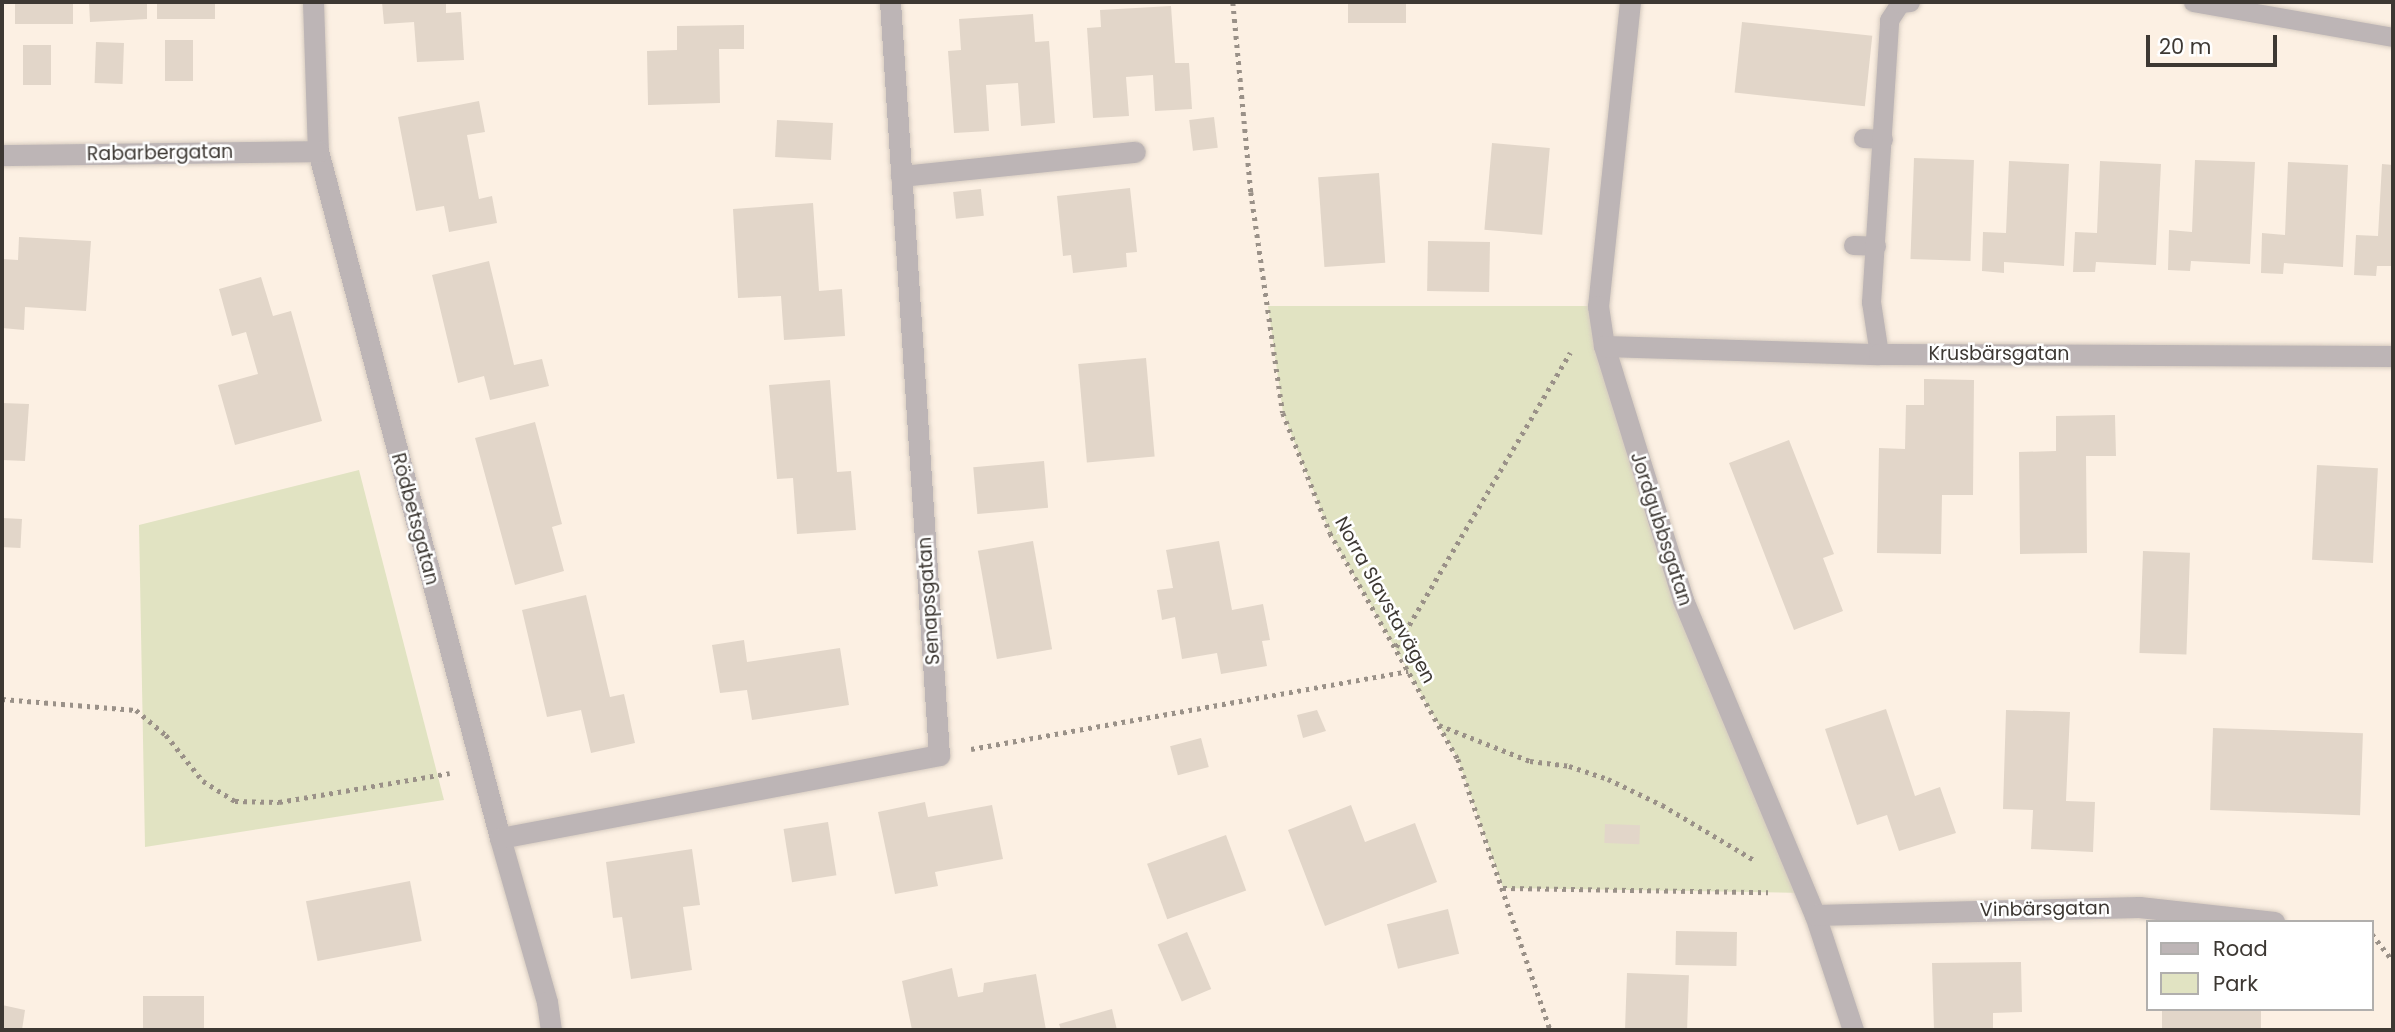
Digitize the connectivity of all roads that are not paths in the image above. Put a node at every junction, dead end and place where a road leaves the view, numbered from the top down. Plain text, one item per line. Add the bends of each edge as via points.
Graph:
1 (313, 2) edge
2 (890, 2) edge
3 (1630, 2) edge
4 (1898, 2) edge
5 (2193, 2) edge
6 (2393, 37) edge
7 (1863, 138) dead end
8 (1883, 139) junction
9 (317, 151) junction
10 (1135, 152) dead end
11 (2, 155) edge
12 (901, 176) junction
13 (1853, 245) dead end
14 (1876, 246) junction
15 (1604, 346) junction
16 (1879, 354) junction
17 (2393, 356) edge
18 (500, 838) junction
19 (1815, 915) junction
20 (2256, 920) edge
21 (551, 1030) edge
22 (1853, 1030) edge

1 - 9 street, Rödbetsgatan
2 - 12 street, Senapsgatan
3 - 15 street, Jordgubbsgatan via 1598,306
4 - 8 lane via 1889,20
5 - 6 lane
7 - 8 lane
8 - 14 lane
9 - 11 street, Rabarbergatan
9 - 18 street, Rödbetsgatan
10 - 12 street
12 - 18 street, Senapsgatan via 939,755
13 - 14 lane
14 - 16 lane via 1871,302
15 - 16 street, Krusbärsgatan
15 - 19 street, Jordgubbsgatan via 1683,600
16 - 17 street, Krusbärsgatan
18 - 21 street, Rödbetsgatan
19 - 20 street, Vinbärsgatan via 2139,907
19 - 22 street, Jordgubbsgatan

